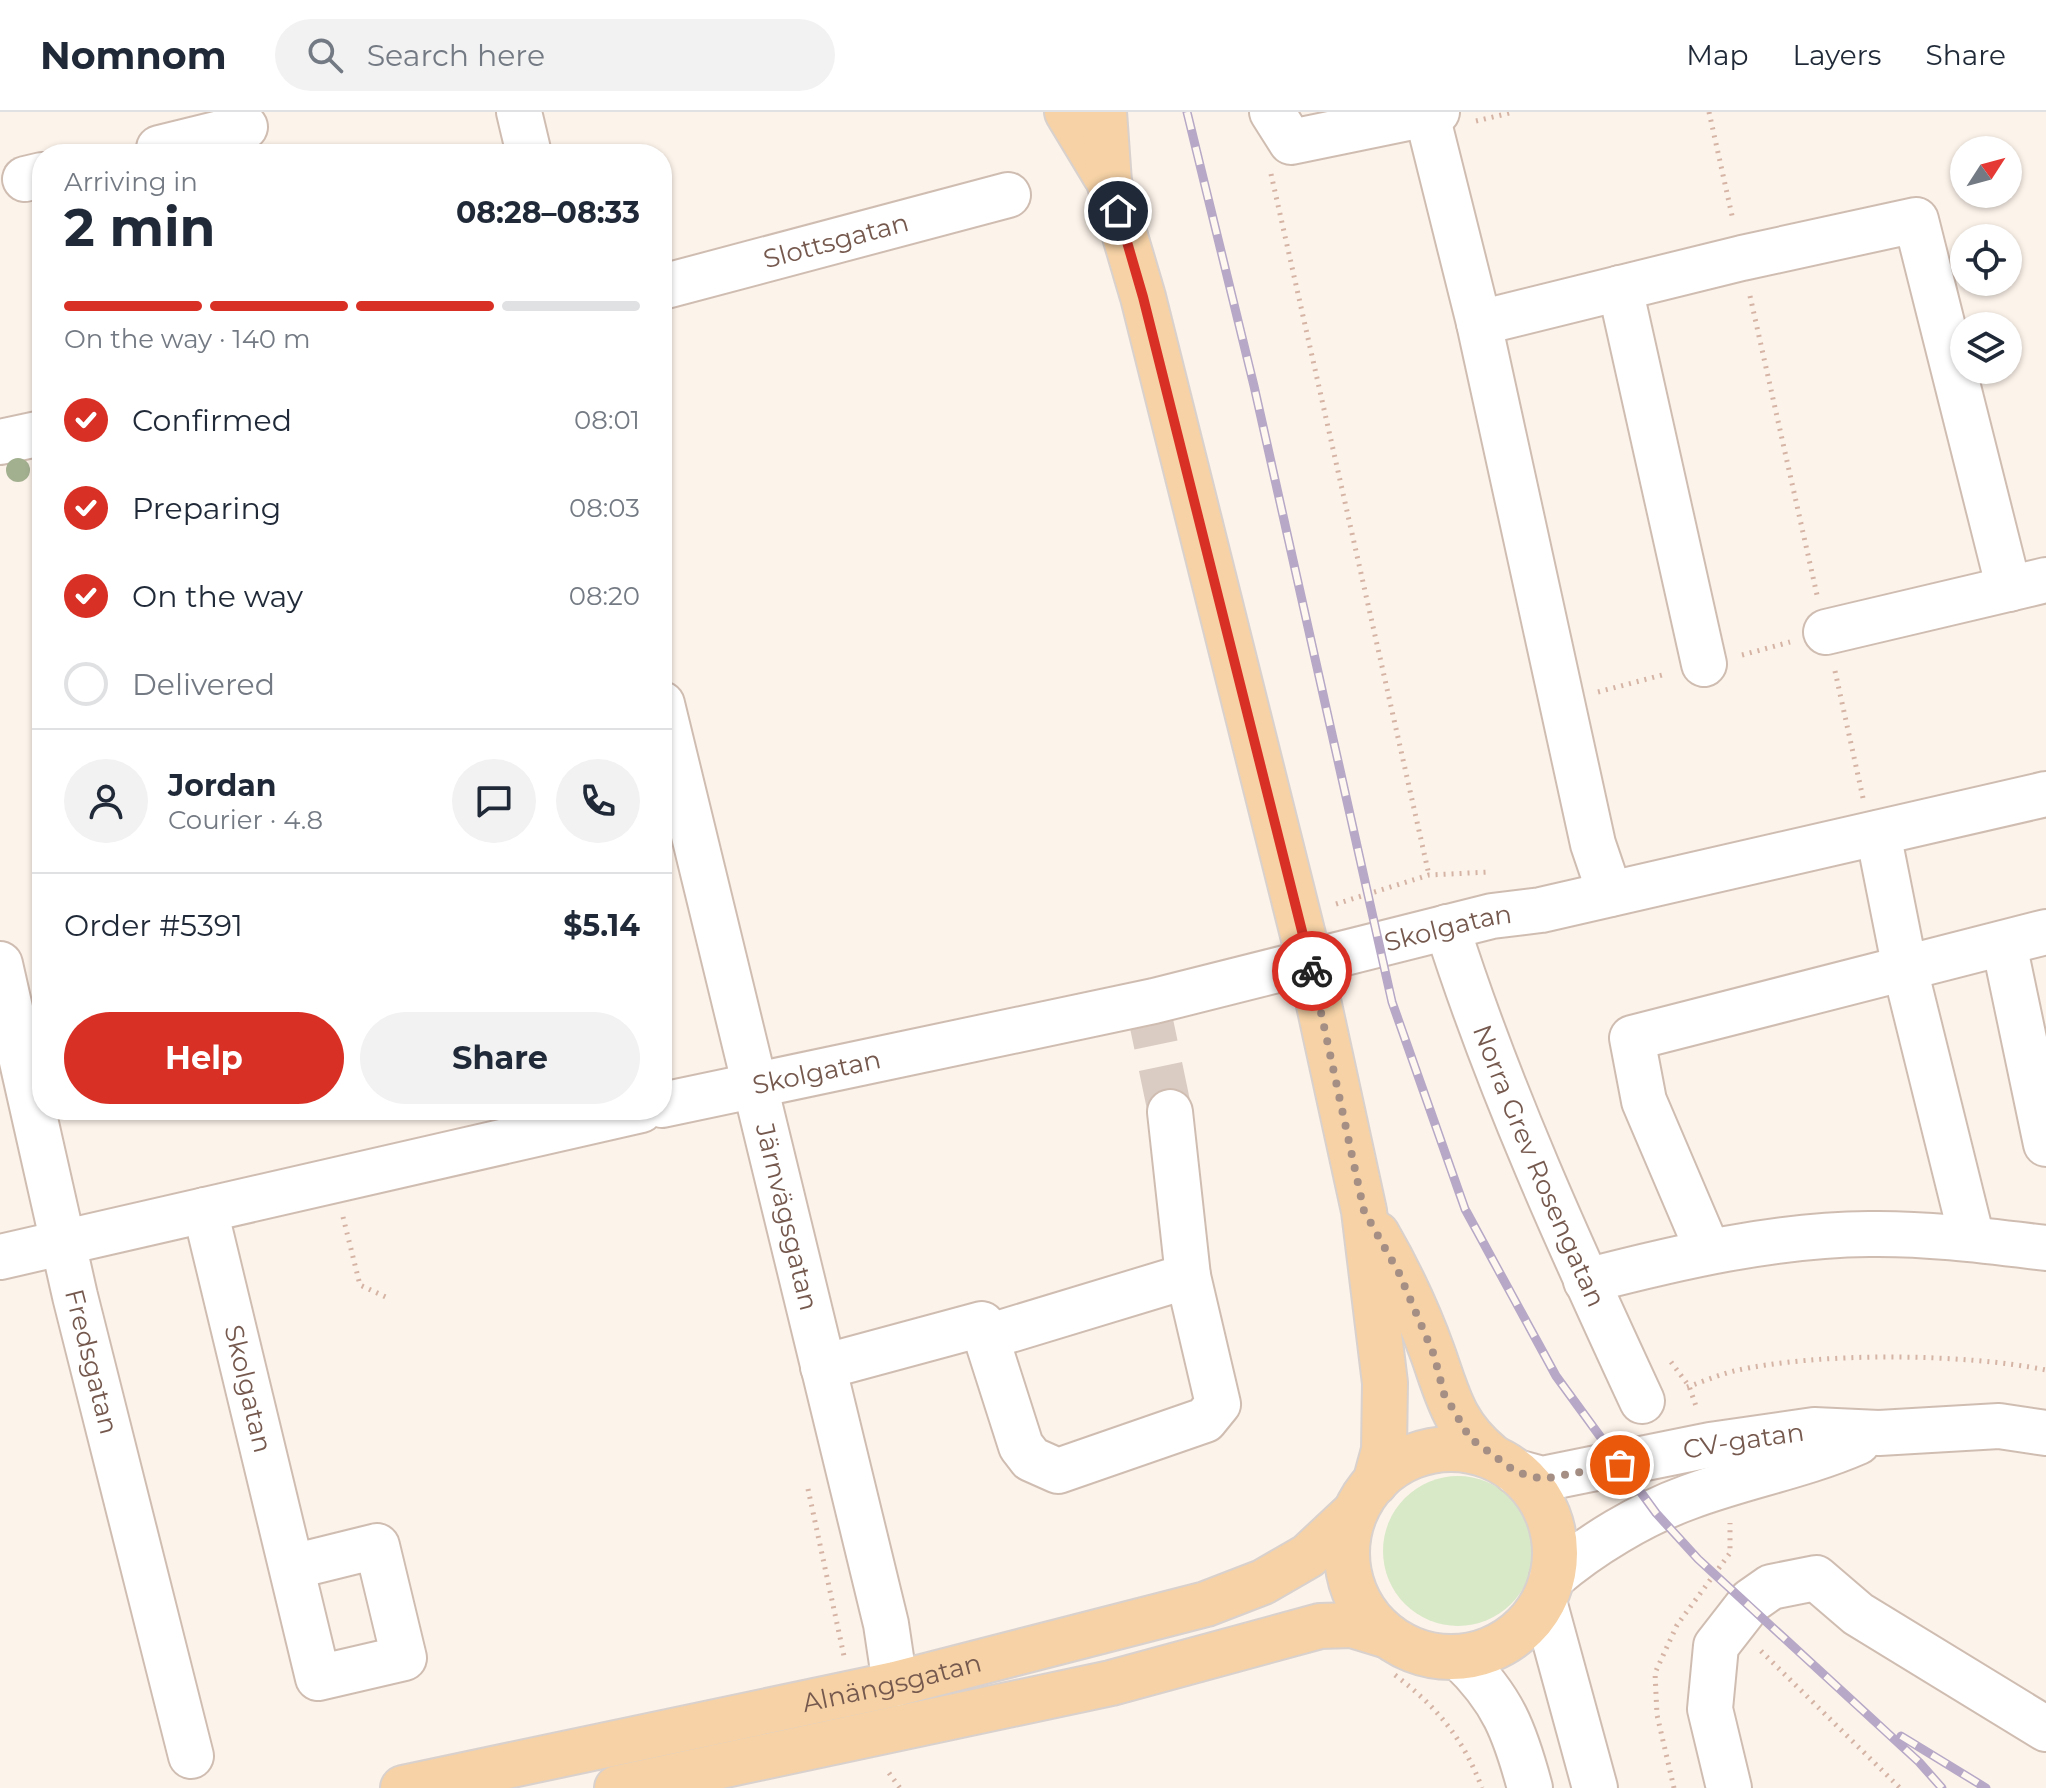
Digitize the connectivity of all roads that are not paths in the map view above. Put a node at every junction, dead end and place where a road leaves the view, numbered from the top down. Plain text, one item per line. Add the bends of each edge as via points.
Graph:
1 (519, 112) edge
2 (1067, 112) edge
3 (1104, 112) edge
4 (1434, 122) edge
5 (245, 127) dead end
6 (1281, 128) edge
7 (181, 144) edge
8 (527, 144) edge
9 (1109, 182) junction
10 (1008, 195) dead end
11 (672, 284) edge
12 (1620, 288) junction
13 (1479, 323) junction
14 (32, 435) edge
15 (0, 442) edge
16 (2028, 585) edge
17 (1826, 632) road end
18 (1704, 664) dead end
19 (672, 745) edge
20 (2046, 794) edge
21 (1871, 816) junction
22 (1610, 894) junction
23 (1447, 927) junction
24 (2046, 932) edge
25 (2004, 944) junction
26 (1309, 959) junction
27 (0, 964) edge
28 (1905, 969) junction
29 (32, 1072) edge
30 (755, 1087) junction
31 (672, 1103) edge
32 (1170, 1112) tunnel mouth
33 (42, 1120) edge
34 (598, 1120) edge
35 (2046, 1144) edge
36 (205, 1210) junction
37 (1364, 1211) junction
38 (1972, 1239) junction
39 (64, 1243) junction
40 (2046, 1248) edge
41 (1708, 1251) junction
42 (0, 1257) edge
43 (1188, 1276) junction
44 (1586, 1281) junction
45 (987, 1337) junction
46 (823, 1367) junction
47 (1642, 1401) road end
48 (1879, 1433) junction
49 (2046, 1433) edge
50 (1503, 1463) junction
51 (1365, 1498) junction
52 (292, 1567) dead end
53 (1548, 1590) junction
54 (1388, 1653) junction
55 (1460, 1658) junction
56 (895, 1684) junction
57 (906, 1728) junction
58 (2046, 1729) edge
59 (191, 1756) dead end
60 (403, 1788) edge
61 (617, 1788) edge
62 (1530, 1788) edge
63 (1595, 1788) edge
64 (1729, 1788) edge

1 - 8 street
2 - 9 main road
3 - 9 main road
4 - 6 street
4 - 13 street
5 - 7 street
9 - 26 main road via 1143,297
10 - 11 street, Slottsgatan
12 - 13 street
12 - 16 street via 1916,220
12 - 18 street
13 - 22 street via 1593,844
14 - 15 street
16 - 17 street
19 - 30 street, Järnvägsgatan
20 - 21 street, Skolgatan
21 - 22 street, Skolgatan
21 - 28 street
22 - 23 street, Skolgatan
23 - 26 street, Skolgatan
23 - 44 street, Norra Grev Rosengatan via 1536,1166
24 - 25 street
25 - 28 street
25 - 35 street
26 - 30 street, Skolgatan via 1154,1001
26 - 37 main road
27 - 29 street, Fredsgatan
28 - 38 street
28 - 41 street via 1632,1038 1644,1101
30 - 31 street, Skolgatan
30 - 46 street, Järnvägsgatan
32 - 43 street
33 - 39 street, Fredsgatan
34 - 36 street
36 - 39 street
36 - 52 street, Skolgatan
37 - 50 main road via 1399,1273 1434,1355 1444,1394 1470,1438
37 - 51 main road via 1385,1383 1384,1450
38 - 40 street
38 - 41 street via 1869,1234
39 - 42 street
39 - 59 street, Fredsgatan
41 - 44 street
43 - 45 street
43 - 45 street via 1218,1404 1205,1420 1058,1471 1031,1459 1021,1446
44 - 47 street, Norra Grev Rosengatan
45 - 46 street via 982,1324
46 - 56 street, Järnvägsgatan via 886,1624
48 - 49 street, CV-gatan via 1999,1426
48 - 50 street, CV-gatan via 1814,1430 1542,1479
48 - 53 street, CV-gatan via 1823,1457 1685,1498 1570,1562
50 - 51 main road via 1463,1449 1434,1449 1401,1462
50 - 53 main road via 1538,1495 1553,1525
51 - 54 main road via 1347,1554 1350,1577
51 - 56 main road, Alnängsgatan via 1308,1556 1263,1582
53 - 55 main road via 1513,1639
53 - 63 street
54 - 55 main road
54 - 57 main road, Alnängsgatan via 1352,1625 1320,1626 1111,1683
55 - 62 street via 1487,1684 1507,1715
56 - 57 main road
56 - 60 main road, Alnängsgatan
57 - 61 main road, Alnängsgatan
58 - 64 street via 1858,1614 1816,1578 1771,1587 1751,1601 1716,1646 1710,1709

